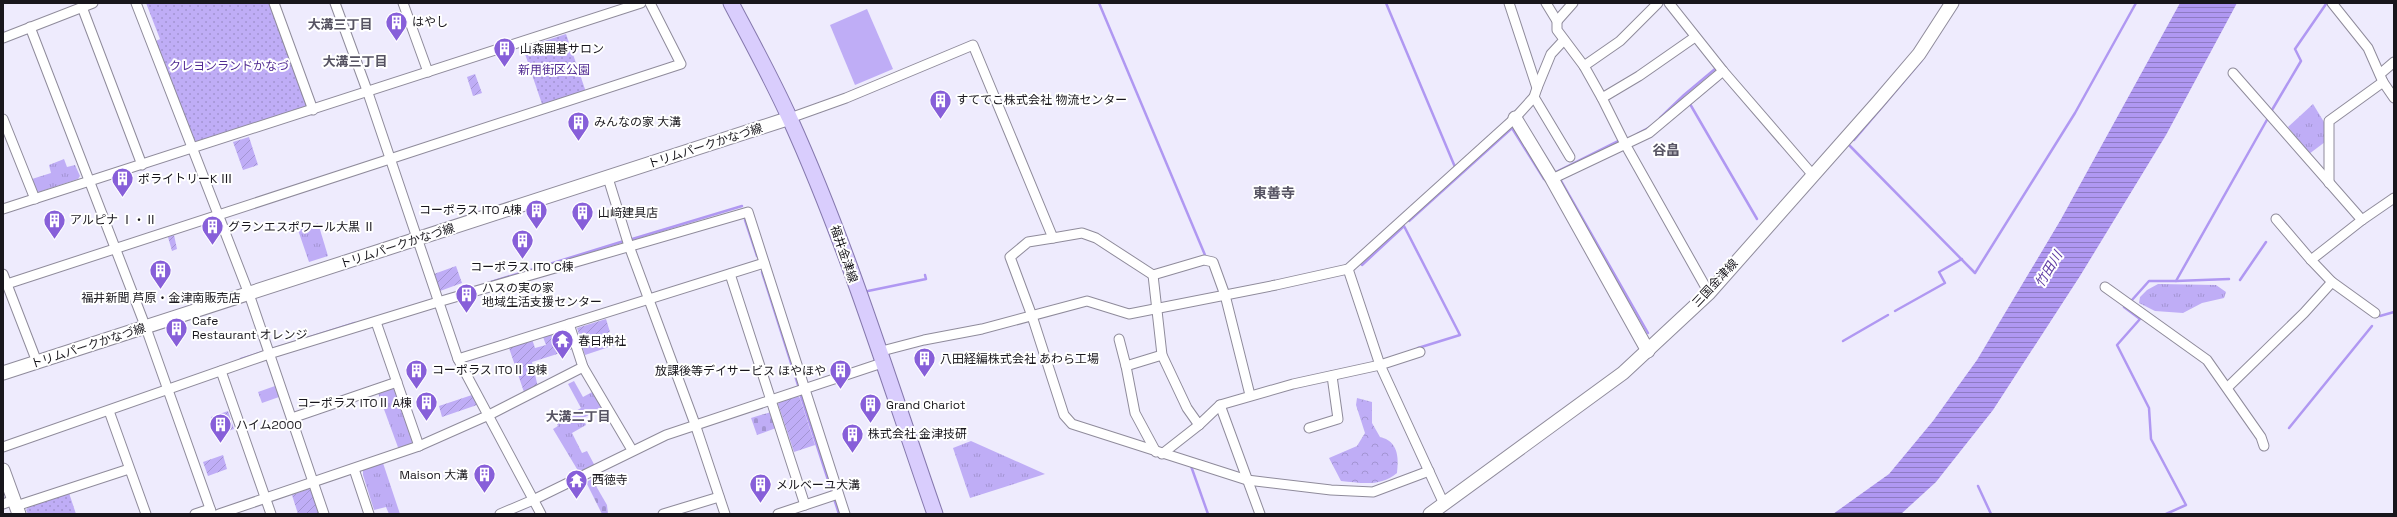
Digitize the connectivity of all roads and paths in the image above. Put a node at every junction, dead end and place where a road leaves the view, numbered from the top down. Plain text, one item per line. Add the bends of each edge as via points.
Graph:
1 (93, 3) edge
2 (136, 3) edge
3 (274, 3) edge
4 (335, 3) edge
5 (403, 3) edge
6 (641, 3) edge
7 (650, 3) edge
8 (731, 3) edge
9 (1509, 3) edge
10 (1546, 3) edge
11 (1574, 3) edge
12 (1658, 3) edge
13 (1669, 3) edge
14 (1952, 3) edge
15 (2332, 3) edge
16 (82, 7) junction
17 (1557, 21) junction
18 (30, 27) junction
19 (1695, 37) junction
20 (3, 38) edge
21 (1564, 40) junction
22 (2394, 62) edge
23 (1584, 66) junction
24 (1723, 71) junction
25 (428, 72) junction
26 (2233, 73) dead end
27 (2382, 78) junction
28 (1535, 92) junction
29 (368, 93) junction
30 (1602, 98) junction
31 (2394, 98) edge
32 (313, 110) junction
33 (790, 118) junction
34 (1515, 118) junction
35 (3, 119) edge
36 (1625, 144) junction
37 (192, 150) junction
38 (1570, 157) dead end
39 (390, 158) junction
40 (142, 166) junction
41 (1812, 174) junction
42 (608, 178) junction
43 (1552, 179) junction
44 (90, 182) junction
45 (2330, 183) junction
46 (2394, 198) edge
47 (35, 200) junction
48 (3, 209) edge
49 (218, 215) junction
50 (2276, 218) dead end
51 (2362, 220) junction
52 (1053, 238) junction
53 (417, 240) junction
54 (630, 246) junction
55 (116, 249) junction
56 (2311, 260) junction
57 (764, 263) junction
58 (1348, 269) junction
59 (3, 274) edge
60 (730, 274) junction
61 (1154, 275) junction
62 (2332, 282) junction
63 (7, 284) junction
64 (2104, 286) dead end
65 (1709, 293) junction
66 (248, 294) junction
67 (1225, 295) junction
68 (649, 298) junction
69 (438, 302) junction
70 (1158, 309) junction
71 (2375, 313) dead end
72 (1032, 316) junction
73 (376, 322) junction
74 (569, 324) junction
75 (146, 328) junction
76 (1119, 339) dead end
77 (1648, 350) junction
78 (1420, 352) dead end
79 (269, 354) junction
80 (1162, 355) junction
81 (880, 357) junction
82 (458, 359) junction
83 (37, 362) junction
84 (1380, 365) junction
85 (1126, 366) junction
86 (583, 367) junction
87 (222, 372) junction
88 (3, 373) edge
89 (1332, 376) junction
90 (396, 382) junction
91 (2228, 387) junction
92 (805, 388) junction
93 (168, 390) junction
94 (1250, 395) junction
95 (770, 400) junction
96 (1220, 405) junction
97 (109, 411) junction
98 (489, 415) junction
99 (292, 418) junction
100 (695, 424) junction
101 (1199, 425) junction
102 (1309, 428) dead end
103 (419, 446) junction
104 (2264, 446) dead end
105 (3, 447) edge
106 (632, 450) junction
107 (1159, 453) junction
108 (129, 469) junction
109 (354, 469) junction
110 (3, 470) edge
111 (1429, 472) junction
112 (1248, 480) junction
113 (313, 483) junction
114 (838, 494) junction
115 (719, 497) junction
116 (265, 499) junction
117 (533, 500) junction
118 (1444, 504) junction
119 (805, 505) junction
120 (13, 506) edge
121 (211, 512) edge
122 (146, 514) edge
123 (195, 514) edge
124 (219, 514) edge
125 (270, 514) edge
126 (324, 514) edge
127 (369, 514) edge
128 (500, 514) edge
129 (541, 514) edge
130 (664, 514) edge
131 (725, 514) edge
132 (778, 514) edge
133 (845, 514) edge
134 (935, 514) edge
135 (1260, 514) edge
136 (1430, 514) edge

1 - 16 street
2 - 37 street
3 - 32 street
4 - 29 street
5 - 25 street
6 - 25 street
7 - 39 street via 681,64
8 - 33 main road, 福井金津線
9 - 28 street
10 - 17 street
11 - 17 street
12 - 23 street via 1620,42
13 - 19 street
14 - 41 main road, 三国金津線 via 1919,54
15 - 27 street via 2368,48
16 - 18 street
16 - 40 street
17 - 21 street via 1557,30
18 - 20 street
18 - 44 street
19 - 24 street
19 - 30 street
21 - 23 street
21 - 28 street via 1551,54
22 - 27 street
23 - 30 street
24 - 36 street via 1649,133
24 - 41 street
25 - 29 street
26 - 45 street
27 - 31 street
27 - 45 street via 2329,121
28 - 34 street
28 - 38 street
29 - 32 street
29 - 39 street
30 - 36 street
32 - 37 street
33 - 42 main road, トリムパークかなづ線
33 - 52 street via 846,98 973,45
33 - 81 main road, 福井金津線 via 834,226
34 - 43 main road
34 - 58 street
35 - 47 street
36 - 43 street
36 - 65 street
37 - 40 street
37 - 49 street
39 - 49 street
39 - 53 street
40 - 44 street
41 - 65 main road, 三国金津線
42 - 53 main road, トリムパークかなづ線
42 - 54 street
43 - 77 main road
44 - 47 street
44 - 55 street
45 - 51 street
46 - 51 street
47 - 48 street
49 - 55 street
49 - 66 street
50 - 56 street
51 - 56 street
52 - 61 street via 1082,233 1096,238
52 - 72 street via 1028,242 1010,257
53 - 66 main road, トリムパークかなづ線
53 - 69 street
54 - 57 street via 748,212
54 - 68 street
54 - 69 street
55 - 63 street
55 - 75 street
56 - 62 street
57 - 60 street
57 - 92 street
58 - 67 street
58 - 84 street
59 - 63 street
60 - 68 street
60 - 95 street
61 - 67 street via 1204,260 1213,262
61 - 70 street
62 - 71 street
62 - 91 street
63 - 83 street
64 - 91 street via 2207,360
65 - 77 main road, 三国金津線
66 - 75 main road, トリムパークかなづ線
66 - 79 street
67 - 70 street
67 - 94 street
68 - 74 street
68 - 100 street
69 - 73 street
69 - 82 street
70 - 72 street via 1129,314 1087,301
70 - 80 street
72 - 81 street via 924,340
72 - 107 street via 1064,415 1072,424
73 - 79 street
73 - 90 street
74 - 82 street
74 - 86 street
75 - 83 main road, トリムパークかなづ線
75 - 93 street
76 - 85 street
77 - 118 main road, 三国金津線 via 1599,391
78 - 84 street
79 - 87 street
79 - 99 street
80 - 85 street
80 - 101 street via 1187,408
81 - 92 street
81 - 134 main road, 福井金津線
82 - 98 street
83 - 88 main road, トリムパークかなづ線
84 - 89 street
84 - 111 street
85 - 107 street via 1135,413
86 - 98 street
86 - 106 street
87 - 93 street
87 - 116 street
89 - 94 street
89 - 102 street via 1338,420
90 - 99 street
90 - 103 street
91 - 104 street via 2261,437
92 - 95 street
92 - 114 street
93 - 97 street
93 - 121 street
94 - 96 street
95 - 100 street
95 - 119 street
96 - 101 street
96 - 112 street
97 - 105 street
97 - 108 street
98 - 103 street
98 - 117 street
99 - 113 street
100 - 106 street
100 - 115 street
101 - 107 street
103 - 109 street
106 - 117 street
107 - 112 street
108 - 120 street
108 - 122 street
109 - 113 street
109 - 127 street
110 - 120 main road
111 - 112 street via 1373,492 1331,490
111 - 118 street
112 - 135 street
113 - 116 street
113 - 126 street
114 - 119 street
114 - 133 street
115 - 130 street
115 - 131 street
116 - 124 street
116 - 125 street
117 - 128 street
117 - 129 street
118 - 136 main road, 三国金津線
119 - 132 street
121 - 123 street

